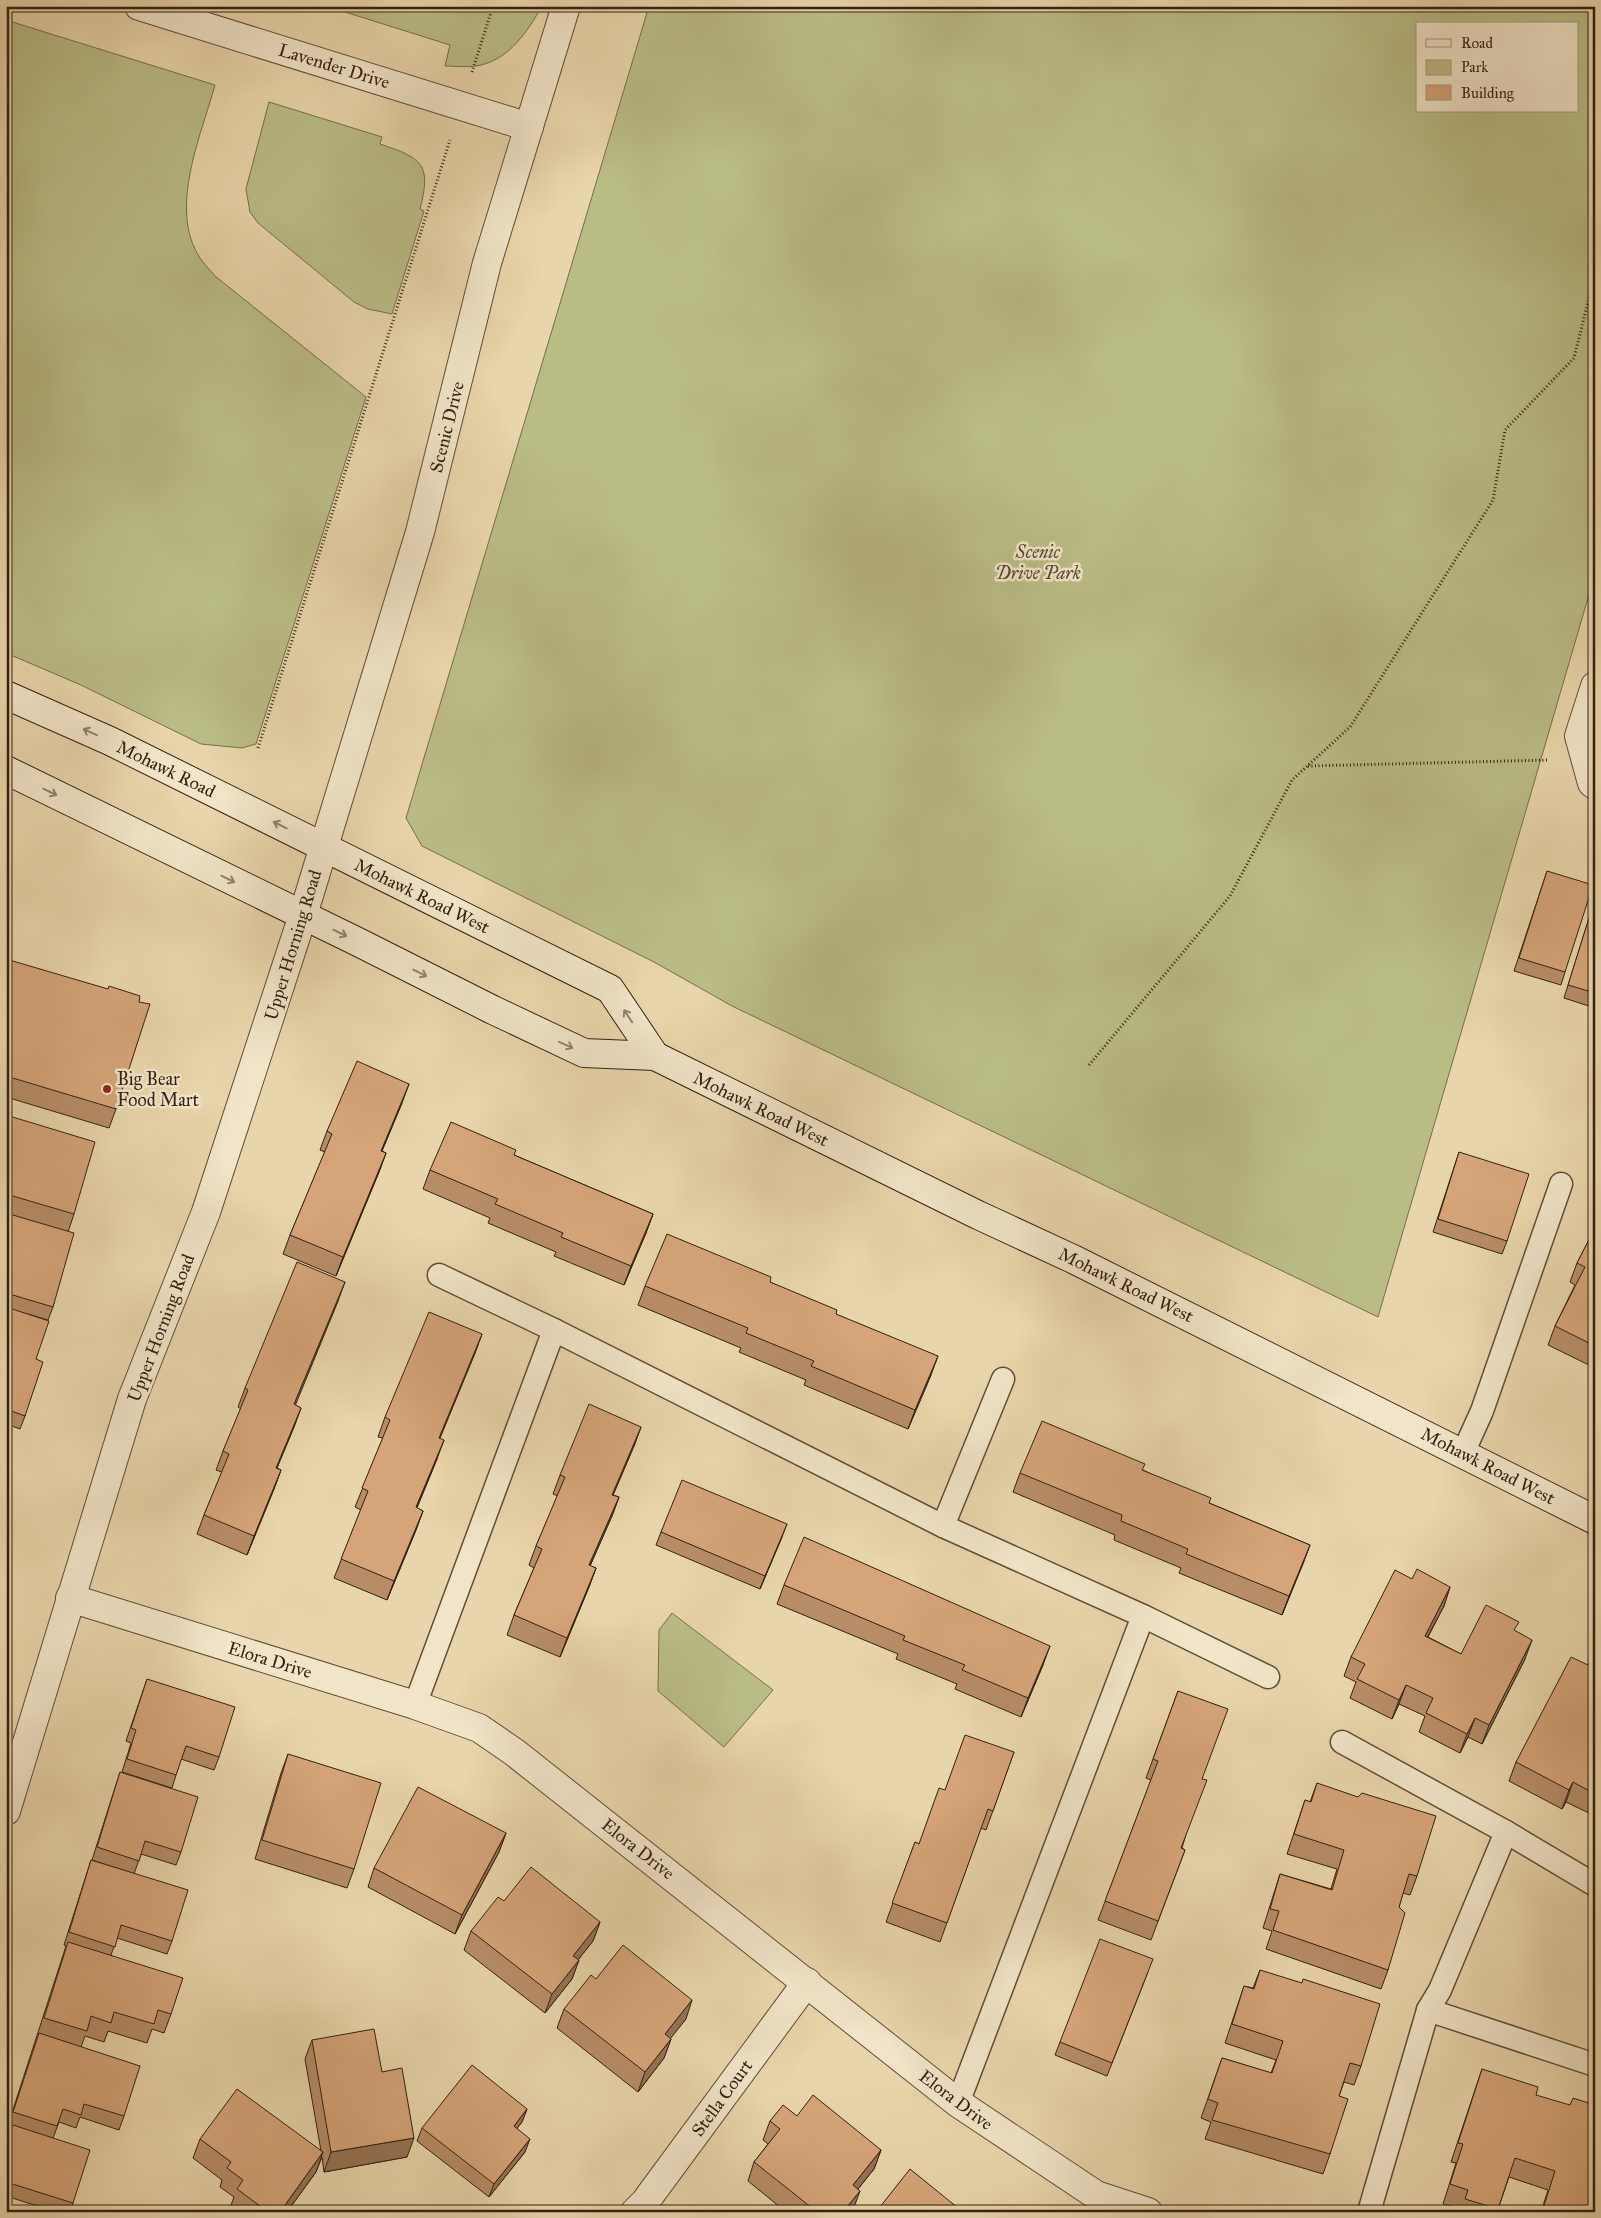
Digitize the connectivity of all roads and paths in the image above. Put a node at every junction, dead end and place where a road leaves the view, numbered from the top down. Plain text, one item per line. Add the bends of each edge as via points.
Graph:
1 (139, 6) edge
2 (493, 6) edge
3 (566, 6) edge
4 (477, 58) dead end
5 (529, 127) junction
6 (446, 153) dead end
7 (1595, 274) edge
8 (1595, 686) edge
9 (6, 695) edge
10 (258, 748) dead end
11 (1585, 759) junction
12 (1307, 766) junction
13 (6, 770) edge
14 (1595, 785) edge
15 (324, 847) junction
16 (303, 915) junction
17 (655, 1056) junction
18 (1089, 1065) dead end
19 (1561, 1184) dead end
20 (440, 1275) dead end
21 (554, 1330) junction
22 (1003, 1379) dead end
23 (1463, 1453) junction
24 (1595, 1520) edge
25 (943, 1526) junction
26 (70, 1598) junction
27 (1142, 1616) junction
28 (1268, 1677) dead end
29 (415, 1705) junction
30 (1342, 1742) dead end
31 (6, 1811) edge
32 (1506, 1832) junction
33 (1595, 1885) edge
34 (807, 1982) junction
35 (1428, 2010) junction
36 (1595, 2065) edge
37 (958, 2103) junction
38 (635, 2212) edge
39 (1148, 2212) edge
40 (1368, 2212) edge

1 - 5 street, Lavender Drive
2 - 4 path
3 - 5 street, Scenic Drive
5 - 15 street, Scenic Drive via 487,263 420,532
6 - 10 path
7 - 12 path via 1574,358 1505,430 1493,500 1350,728
8 - 11 street via 1579,736
15 -> 9 street, Mohawk Road via 110,741
11 - 12 path
11 - 14 street
12 - 18 path via 1292,780 1230,896
13 -> 16 street
15 - 16 street, Upper Horning Road
17 -> 15 street, Mohawk Road West via 610,989
16 -> 17 street, Mohawk Road West via 584,1053
16 - 26 street, Upper Horning Road via 206,1212 132,1399
17 - 23 street, Mohawk Road West
19 - 23 lane via 1482,1411
20 - 21 lane
21 - 25 lane
21 - 29 lane
22 - 25 lane
23 - 24 street, Mohawk Road West
25 - 27 lane
26 - 29 street, Elora Drive
26 - 31 street, Upper Horning Road
27 - 28 lane
27 - 37 lane
29 - 34 street, Elora Drive via 479,1728 514,1752
30 - 32 lane
32 - 33 lane
32 - 35 lane via 1440,1990
34 - 37 street, Elora Drive
34 - 38 street, Stella Court
35 - 36 lane
35 - 40 lane
37 - 39 street, Elora Drive via 1096,2195

